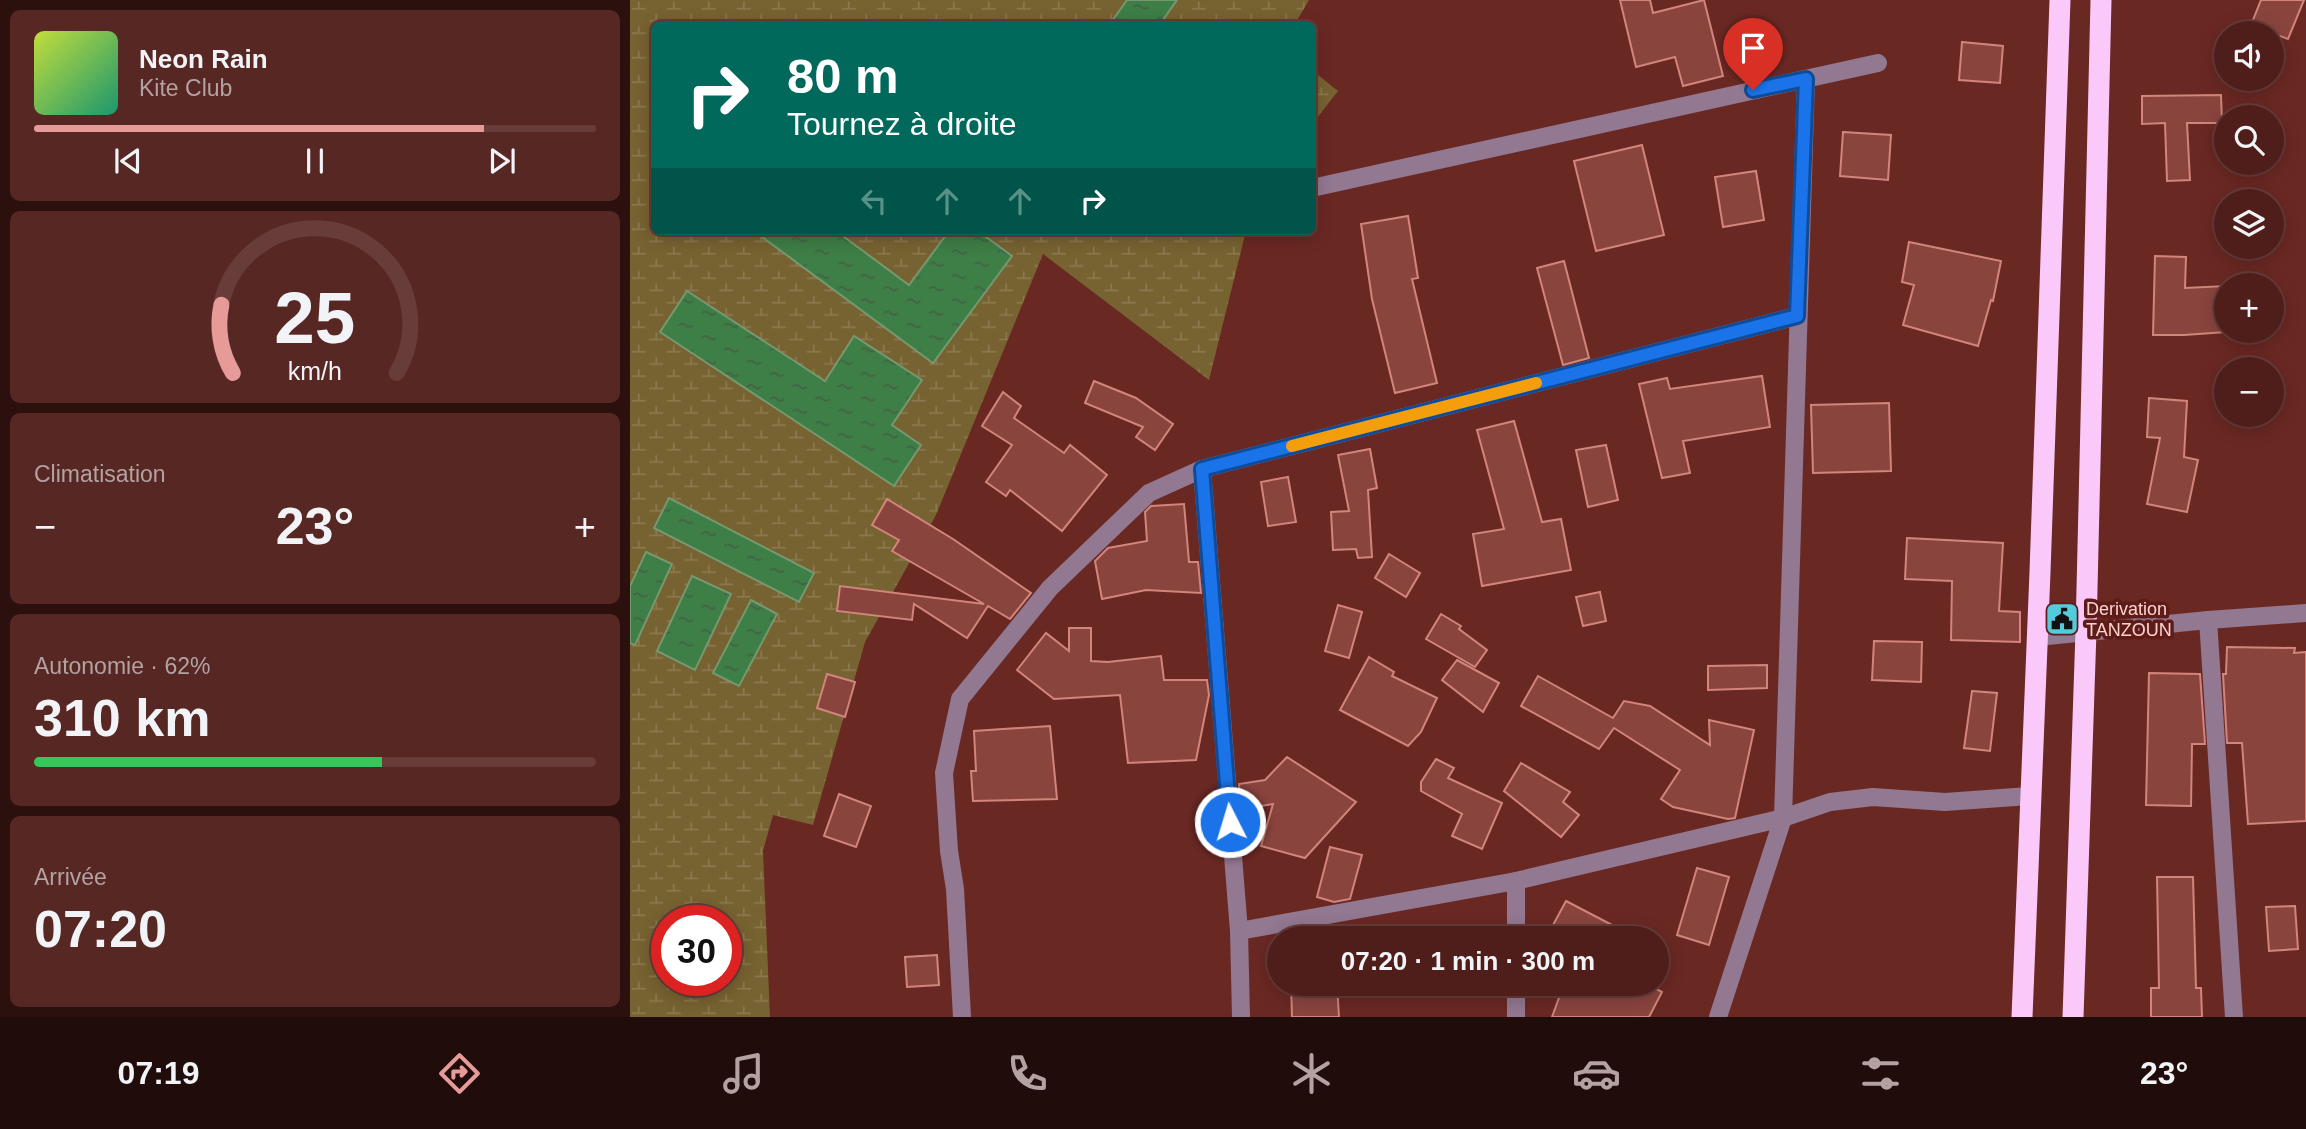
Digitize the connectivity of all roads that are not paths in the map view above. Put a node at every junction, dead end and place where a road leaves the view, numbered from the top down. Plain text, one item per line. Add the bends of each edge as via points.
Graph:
1 (2060, 0) edge
2 (2101, 0) edge
3 (1878, 63) dead end
4 (1806, 79) junction
5 (1316, 187) edge
6 (1797, 316) junction
7 (1202, 469) junction
8 (2306, 613) edge
9 (2208, 620) junction
10 (2086, 631) junction
11 (2037, 637) junction
12 (2029, 796) junction
13 (1783, 818) junction
14 (1516, 881) junction
15 (1516, 926) edge
16 (1239, 931) junction
17 (1516, 996) edge
18 (962, 1017) edge
19 (1241, 1017) edge
20 (1516, 1017) edge
21 (1718, 1017) edge
22 (2022, 1017) edge
23 (2073, 1017) edge
24 (2234, 1017) edge

1 - 11 highway
2 - 10 highway
3 - 4 street
4 - 5 street
4 - 6 street
6 - 7 street
6 - 13 street
7 - 16 street
7 - 18 street via 1149,493 1050,588 960,699 944,773
8 - 9 street
9 - 10 street
9 - 24 street
10 - 11 street
10 - 23 highway
11 - 12 highway
12 - 13 street via 1945,802 1873,797 1830,802
12 - 22 highway
13 - 14 street
13 - 21 street
14 - 15 street
14 - 16 street
16 - 19 street
17 - 20 street

